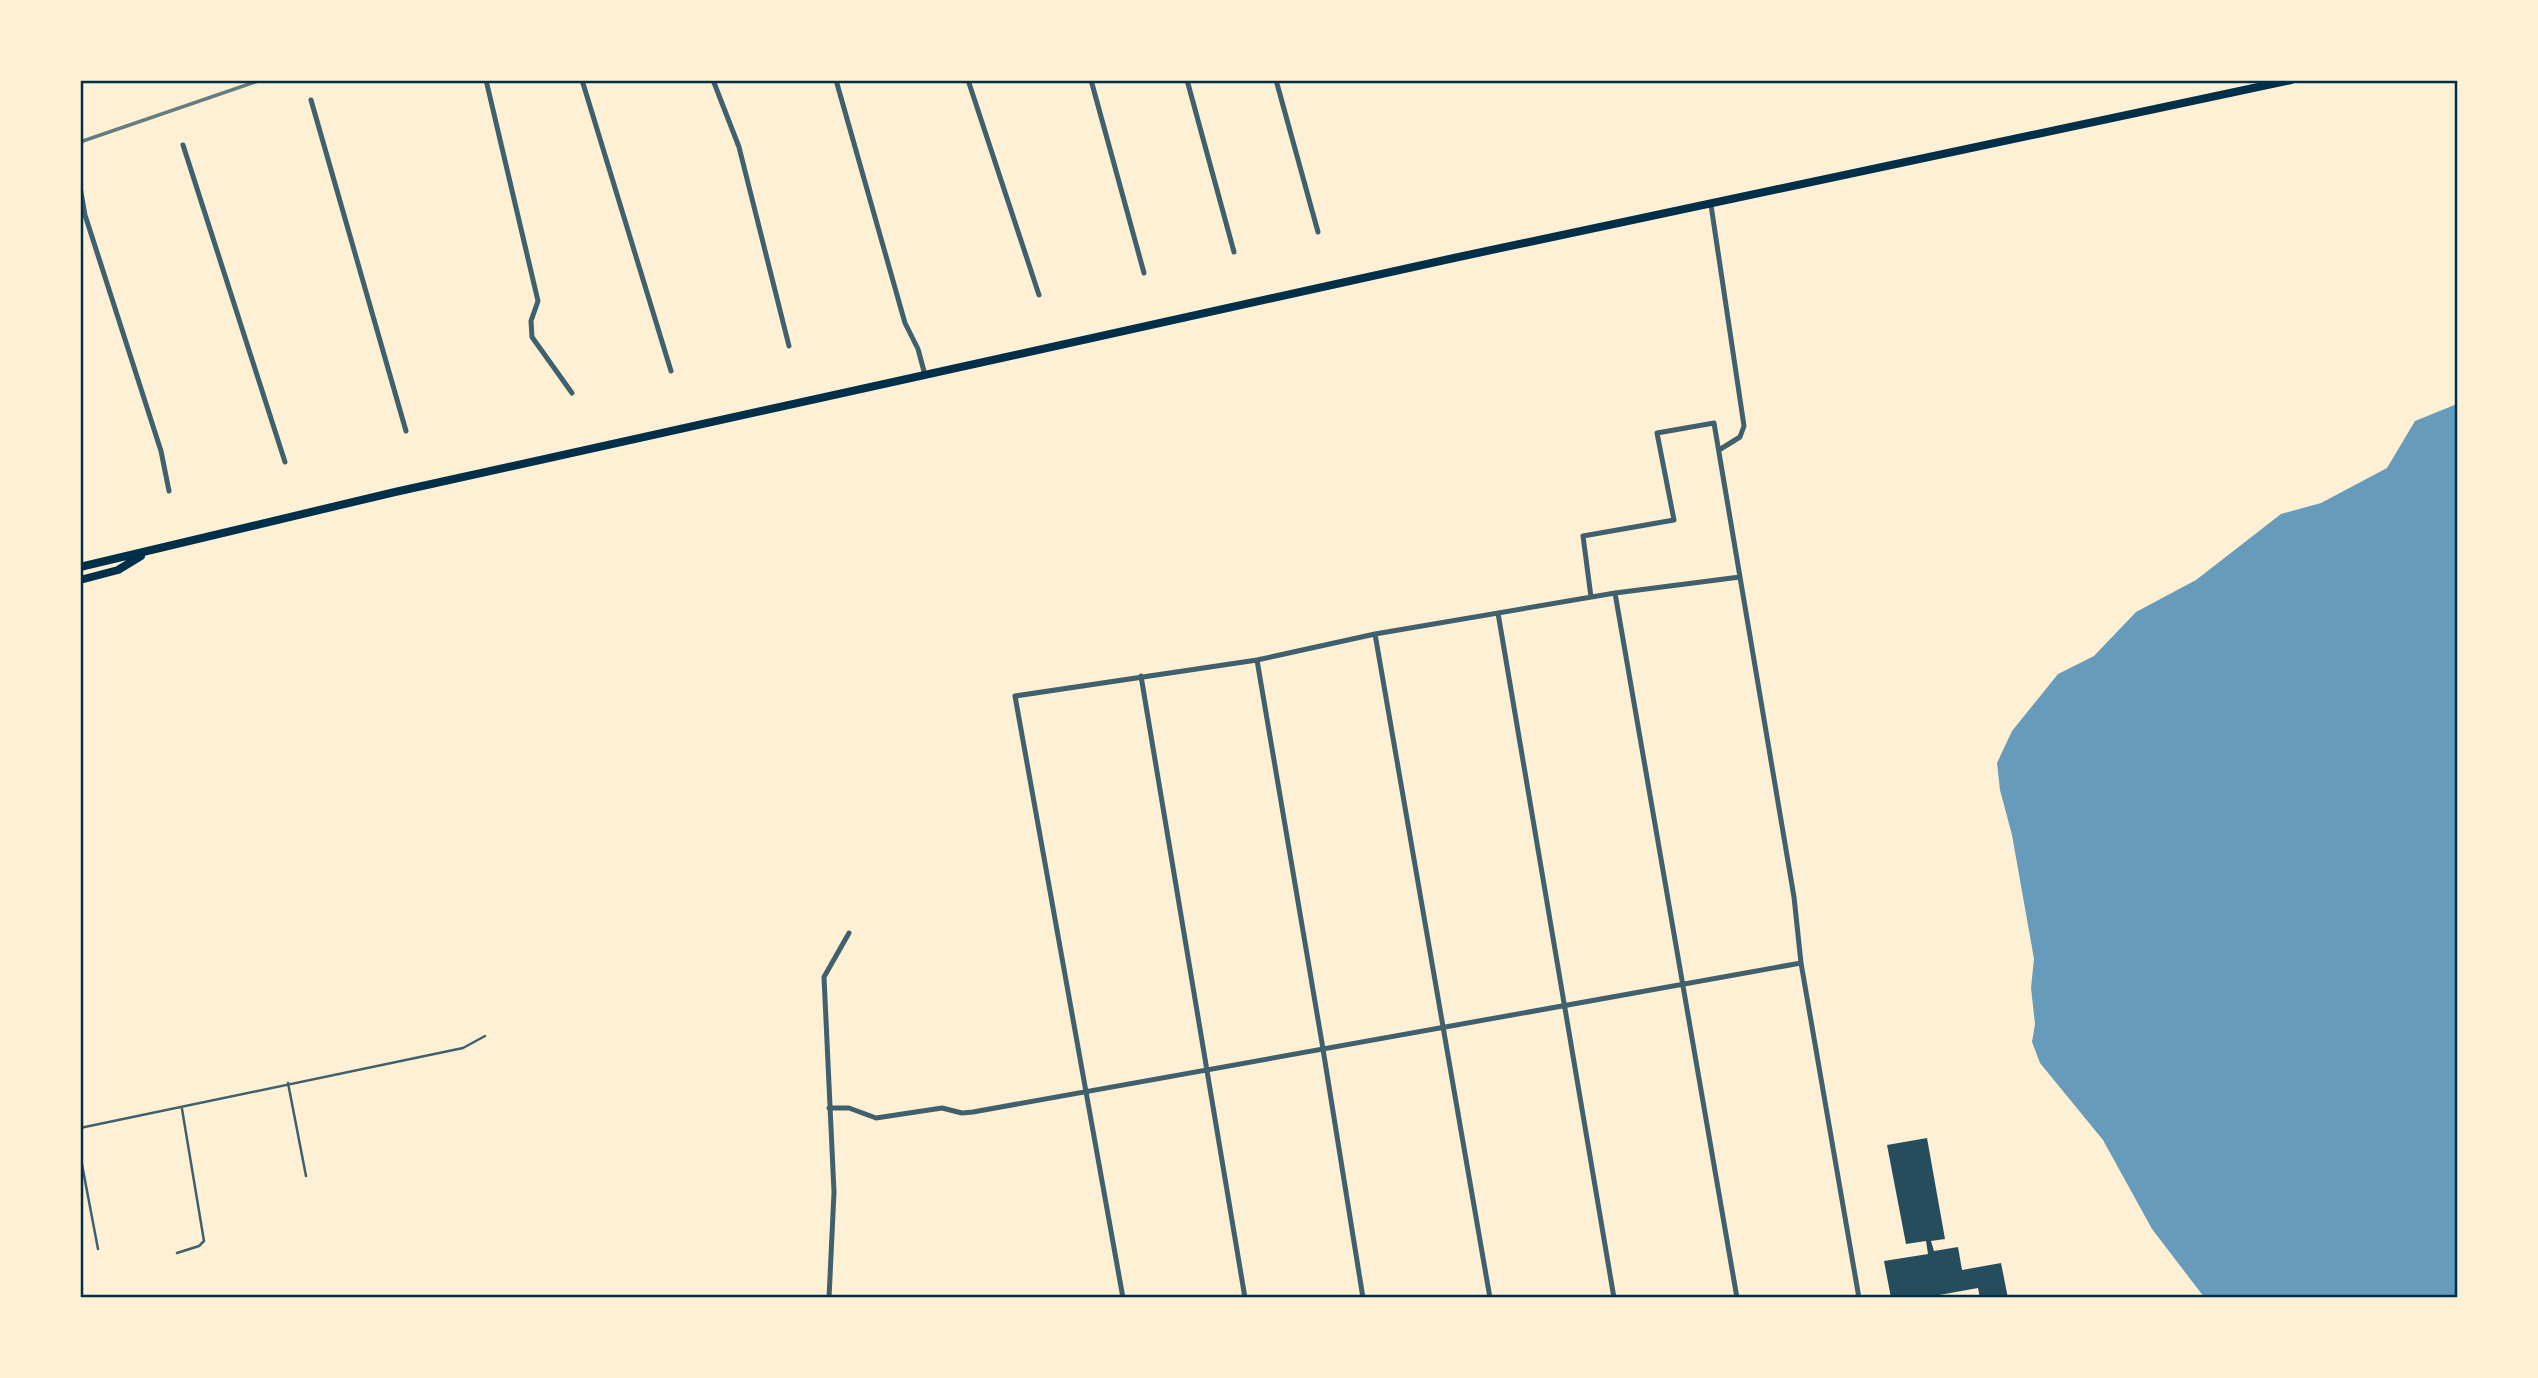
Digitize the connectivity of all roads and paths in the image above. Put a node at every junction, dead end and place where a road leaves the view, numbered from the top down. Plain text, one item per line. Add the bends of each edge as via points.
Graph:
1 (486, 80) edge
2 (582, 80) edge
3 (713, 80) edge
4 (836, 80) edge
5 (968, 80) edge
6 (1091, 80) edge
7 (1187, 80) edge
8 (1276, 80) edge
9 (2291, 80) edge
10 (312, 100) dead end
11 (183, 145) dead end
12 (80, 187) edge
13 (1711, 205) junction
14 (1318, 232) dead end
15 (1234, 252) dead end
16 (1144, 273) dead end
17 (1039, 295) dead end
18 (789, 346) dead end
19 (671, 371) dead end
20 (925, 376) junction
21 (572, 393) dead end
22 (406, 431) dead end
23 (1719, 450) junction
24 (285, 462) dead end
25 (169, 491) dead end
26 (149, 551) junction
27 (80, 567) edge
28 (1740, 577) junction
29 (80, 580) edge
30 (1615, 593) junction
31 (1591, 597) junction
32 (1498, 613) junction
33 (1375, 634) junction
34 (1257, 660) junction
35 (1141, 676) junction
36 (849, 933) dead end
37 (1801, 962) junction
38 (1685, 984) junction
39 (1564, 1005) junction
40 (1443, 1027) junction
41 (485, 1036) dead end
42 (1323, 1048) junction
43 (1208, 1069) junction
44 (288, 1083) junction
45 (1085, 1093) junction
46 (182, 1107) junction
47 (829, 1108) junction
48 (80, 1128) edge
49 (80, 1154) edge
50 (306, 1176) dead end
51 (98, 1249) dead end
52 (177, 1253) dead end
53 (829, 1297) edge
54 (1123, 1297) edge
55 (1245, 1297) edge
56 (1363, 1297) edge
57 (1490, 1297) edge
58 (1614, 1297) edge
59 (1737, 1297) edge
60 (1859, 1297) edge

1 - 21 street via 538,301 531,321 532,337
2 - 19 street
3 - 18 street via 739,147
4 - 20 street via 905,323
5 - 17 street
6 - 16 street
7 - 15 street
8 - 14 street
9 - 13 main road
10 - 22 street
11 - 24 street
12 - 25 street via 161,451
13 - 20 main road
13 - 23 street via 1744,426 1740,437
20 - 26 main road
23 - 28 street
23 - 31 street via 1714,423 1657,433 1674,520 1583,536
26 - 27 main road
26 - 29 main road via 118,570
28 - 30 street
28 - 37 street
30 - 31 street
30 - 38 street
31 - 32 street
32 - 33 street
32 - 39 street
33 - 34 street
33 - 40 street
34 - 35 street
34 - 42 street
35 - 43 street
35 - 45 street via 1015,695
36 - 47 street via 824,977
37 - 38 street
37 - 60 street
38 - 39 street
38 - 59 street
39 - 40 street
39 - 58 street
40 - 42 street
40 - 57 street
41 - 44 lane via 464,1048
42 - 43 street
42 - 56 street
43 - 45 street
43 - 55 street
44 - 46 lane
44 - 50 lane
45 - 47 street via 962,1113 942,1108 876,1118 849,1108
45 - 54 street
46 - 48 lane
46 - 52 lane via 204,1241
47 - 53 street via 834,1199
49 - 51 lane

